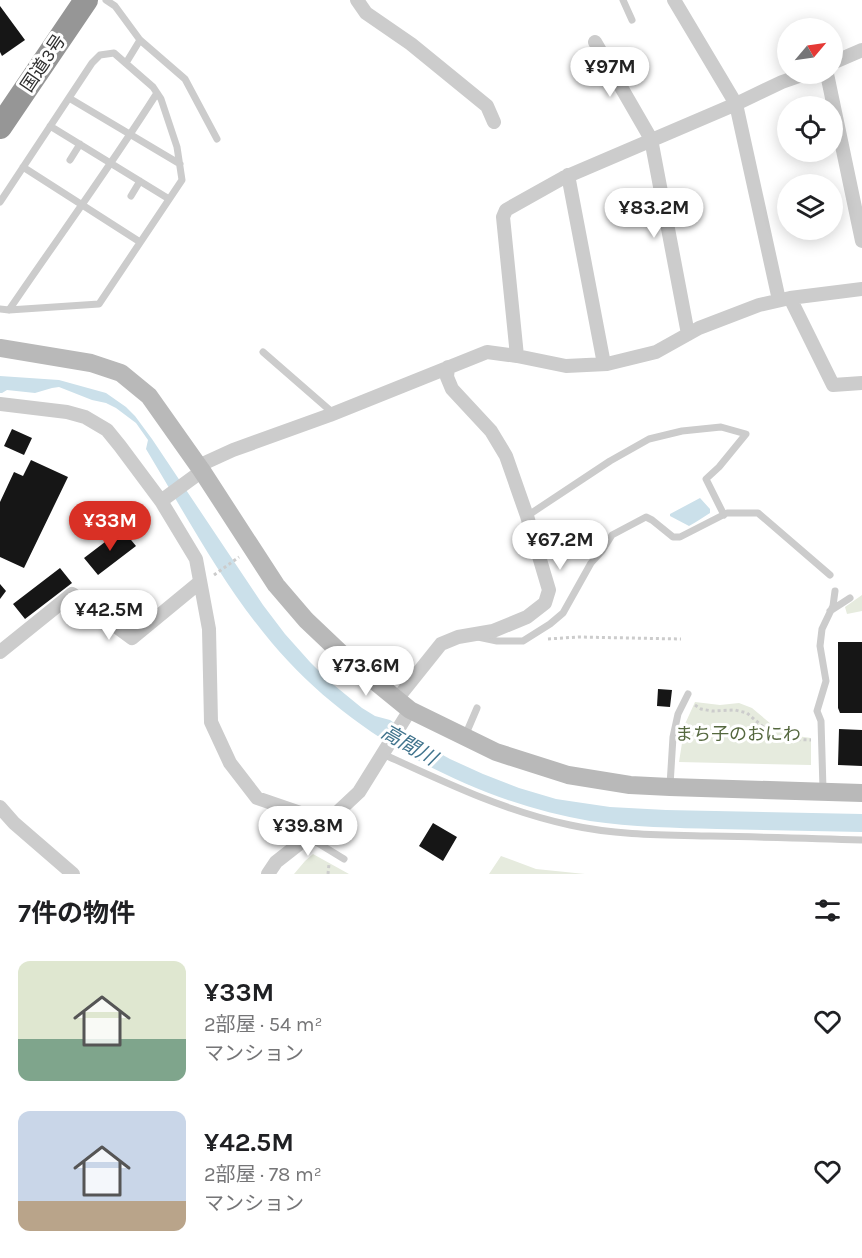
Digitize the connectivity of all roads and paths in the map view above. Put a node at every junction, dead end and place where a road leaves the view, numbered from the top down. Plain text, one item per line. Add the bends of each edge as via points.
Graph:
1 (86, 0) edge
2 (106, 0) edge
3 (357, 0) edge
4 (623, 0) edge
5 (674, 0) edge
6 (632, 20) dead end
7 (141, 40) junction
8 (596, 42) dead end
9 (862, 50) edge
10 (843, 58) edge
11 (126, 63) junction
12 (778, 84) edge
13 (829, 84) edge
14 (157, 93) junction
15 (69, 98) junction
16 (736, 104) junction
17 (494, 122) dead end
18 (50, 126) junction
19 (0, 127) edge
20 (130, 135) junction
21 (217, 139) dead end
22 (651, 139) junction
23 (80, 144) junction
24 (70, 160) dead end
25 (111, 163) junction
26 (180, 164) junction
27 (23, 167) junction
28 (568, 175) junction
29 (140, 181) junction
30 (131, 196) dead end
31 (169, 199) junction
32 (0, 202) edge
33 (81, 205) junction
34 (862, 241) edge
35 (140, 242) junction
36 (862, 289) edge
37 (784, 299) junction
38 (0, 309) edge
39 (9, 310) junction
40 (688, 334) junction
41 (0, 348) edge
42 (263, 352) dead end
43 (517, 356) junction
44 (604, 364) junction
45 (448, 368) junction
46 (862, 383) edge
47 (0, 404) edge
48 (333, 413) junction
49 (197, 472) junction
50 (164, 499) junction
51 (724, 515) junction
52 (527, 516) junction
53 (244, 554) dead end
54 (214, 575) dead end
55 (830, 575) dead end
56 (200, 582) junction
57 (835, 591) dead end
58 (850, 598) dead end
59 (830, 611) junction
60 (469, 635) junction
61 (681, 639) dead end
62 (523, 641) junction
63 (0, 651) edge
64 (688, 694) dead end
65 (695, 705) dead end
66 (477, 708) dead end
67 (404, 710) junction
68 (464, 738) junction
69 (821, 741) junction
70 (385, 750) junction
71 (670, 788) junction
72 (823, 792) junction
73 (862, 793) edge
74 (0, 808) edge
75 (327, 822) junction
76 (308, 837) junction
77 (862, 840) edge
78 (344, 859) dead end
79 (73, 874) edge
80 (268, 874) edge

1 - 19 highway, 国道3号
2 - 7 lane
3 - 17 street via 366,13 487,106
4 - 6 lane
5 - 16 street
7 - 11 lane
7 - 21 lane via 184,79
8 - 22 street
9 - 10 street
11 - 14 lane
11 - 15 lane via 114,53 100,56
12 - 16 street
13 - 34 street
14 - 20 lane
14 - 26 lane
15 - 18 lane
15 - 20 lane
16 - 22 street
16 - 37 street
18 - 23 lane
18 - 27 lane
20 - 25 lane
20 - 26 lane
22 - 28 street
22 - 40 street
23 - 24 lane
23 - 25 lane
25 - 29 lane
25 - 33 lane
26 - 31 lane via 182,180
27 - 32 lane
27 - 33 lane
28 - 43 street via 506,210 503,218
28 - 44 street
29 - 30 lane
29 - 31 lane
31 - 35 lane
33 - 35 lane
33 - 39 lane
35 - 39 lane via 99,304
36 - 37 street
37 - 40 street
37 - 46 street via 833,385
38 - 39 lane
40 - 44 street via 656,352
41 - 49 street via 91,363 121,373 149,396
42 - 48 lane
43 - 44 street via 566,366
43 - 45 street via 488,352
45 - 48 street
45 - 52 street via 452,389 491,431 506,456
47 - 50 street via 85,417 107,430
48 - 49 street via 232,450
49 - 50 street
49 - 67 street via 276,585 306,620
50 - 56 street via 196,559
51 - 52 lane via 706,479 746,434 721,428 649,438
51 - 55 lane via 758,513
51 - 62 lane via 680,537 673,537 646,517 612,536 591,563 563,613
52 - 60 street via 549,590 545,603 527,617 493,631
53 - 54 path
56 - 63 street via 132,638 72,594
56 - 75 street via 209,629 211,722 230,763 257,798
57 - 59 lane
58 - 59 lane
59 - 69 lane via 820,646 826,681 817,711
60 - 62 lane
60 - 67 street via 441,644
61 - 62 path via 578,637
64 - 71 lane via 678,714
65 - 69 path via 712,711 747,713 777,739
66 - 68 lane
67 - 68 street
67 - 70 street
68 - 71 street via 568,775
69 - 72 lane
70 - 75 street via 359,792
70 - 77 lane via 466,792 571,826 662,835
71 - 72 street
72 - 73 street
74 - 79 street
75 - 76 street
76 - 78 lane
76 - 80 street via 276,862

